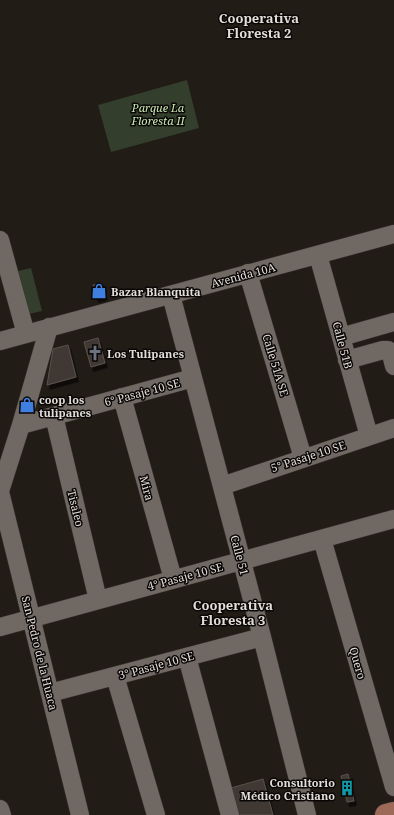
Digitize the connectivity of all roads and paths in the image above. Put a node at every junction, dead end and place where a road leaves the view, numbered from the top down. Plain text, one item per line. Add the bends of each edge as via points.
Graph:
1 (394, 234) edge
2 (0, 240) edge
3 (318, 255) junction
4 (248, 273) junction
5 (171, 294) junction
6 (394, 322) edge
7 (49, 327) junction
8 (26, 334) junction
9 (341, 337) junction
10 (0, 341) edge
11 (347, 360) junction
12 (394, 366) edge
13 (193, 378) junction
14 (122, 397) junction
15 (54, 416) junction
16 (21, 425) junction
17 (394, 428) edge
18 (369, 436) junction
19 (303, 458) junction
20 (222, 486) junction
21 (0, 491) edge
22 (393, 525) edge
23 (322, 538) junction
24 (241, 560) junction
25 (172, 579) junction
26 (98, 600) junction
27 (31, 618) junction
28 (0, 627) edge
29 (262, 638) junction
30 (187, 657) junction
31 (115, 676) junction
32 (50, 693) junction
33 (394, 787) edge
34 (0, 808) edge
35 (394, 813) edge
36 (2, 815) edge
37 (80, 815) edge
38 (156, 815) edge
39 (230, 815) edge
40 (307, 815) edge
41 (386, 815) edge

1 - 3 street, Avenida 10A
2 - 8 street
3 - 4 street, Avenida 10A
3 - 9 street, Calle 51B
4 - 5 street, Avenida 10A
4 - 19 street, Calle 51A SE
5 - 7 street, Avenida 10A
5 - 13 street, Calle 51
6 - 9 street
7 - 8 street, Avenida 10A
7 - 16 street
8 - 10 street, Avenida 10A
9 - 11 street, Calle 51B
11 - 12 street via 388,350
11 - 18 street, Calle 51B
13 - 14 street, 6° Pasaje 10 SE
13 - 20 street, Calle 51
14 - 15 street, 6° Pasaje 10 SE
14 - 25 street, Mira
15 - 16 street, 6° Pasaje 10 SE
15 - 26 street, Tisaleo
16 - 21 street
17 - 18 street, 5° Pasaje 10 SE
18 - 19 street, 5° Pasaje 10 SE
19 - 20 street, 5° Pasaje 10 SE
20 - 24 street, Calle 51
21 - 27 street, San Pedro de la Huaca
22 - 23 street, 4° Pasaje 10 SE
23 - 24 street, 4° Pasaje 10 SE
23 - 33 street, Quero
24 - 25 street, 4° Pasaje 10 SE
24 - 29 street, Calle 51
25 - 26 street, 4° Pasaje 10 SE
26 - 27 street, 4° Pasaje 10 SE
27 - 28 street, 4° Pasaje 10 SE
27 - 32 street, San Pedro de la Huaca
29 - 30 street, 3° Pasaje 10 SE
29 - 40 street, Calle 51
30 - 31 street, 3° Pasaje 10 SE
30 - 39 street
31 - 32 street, 3° Pasaje 10 SE
31 - 38 street
32 - 37 street, San Pedro de la Huaca
34 - 36 street
35 - 41 main road

